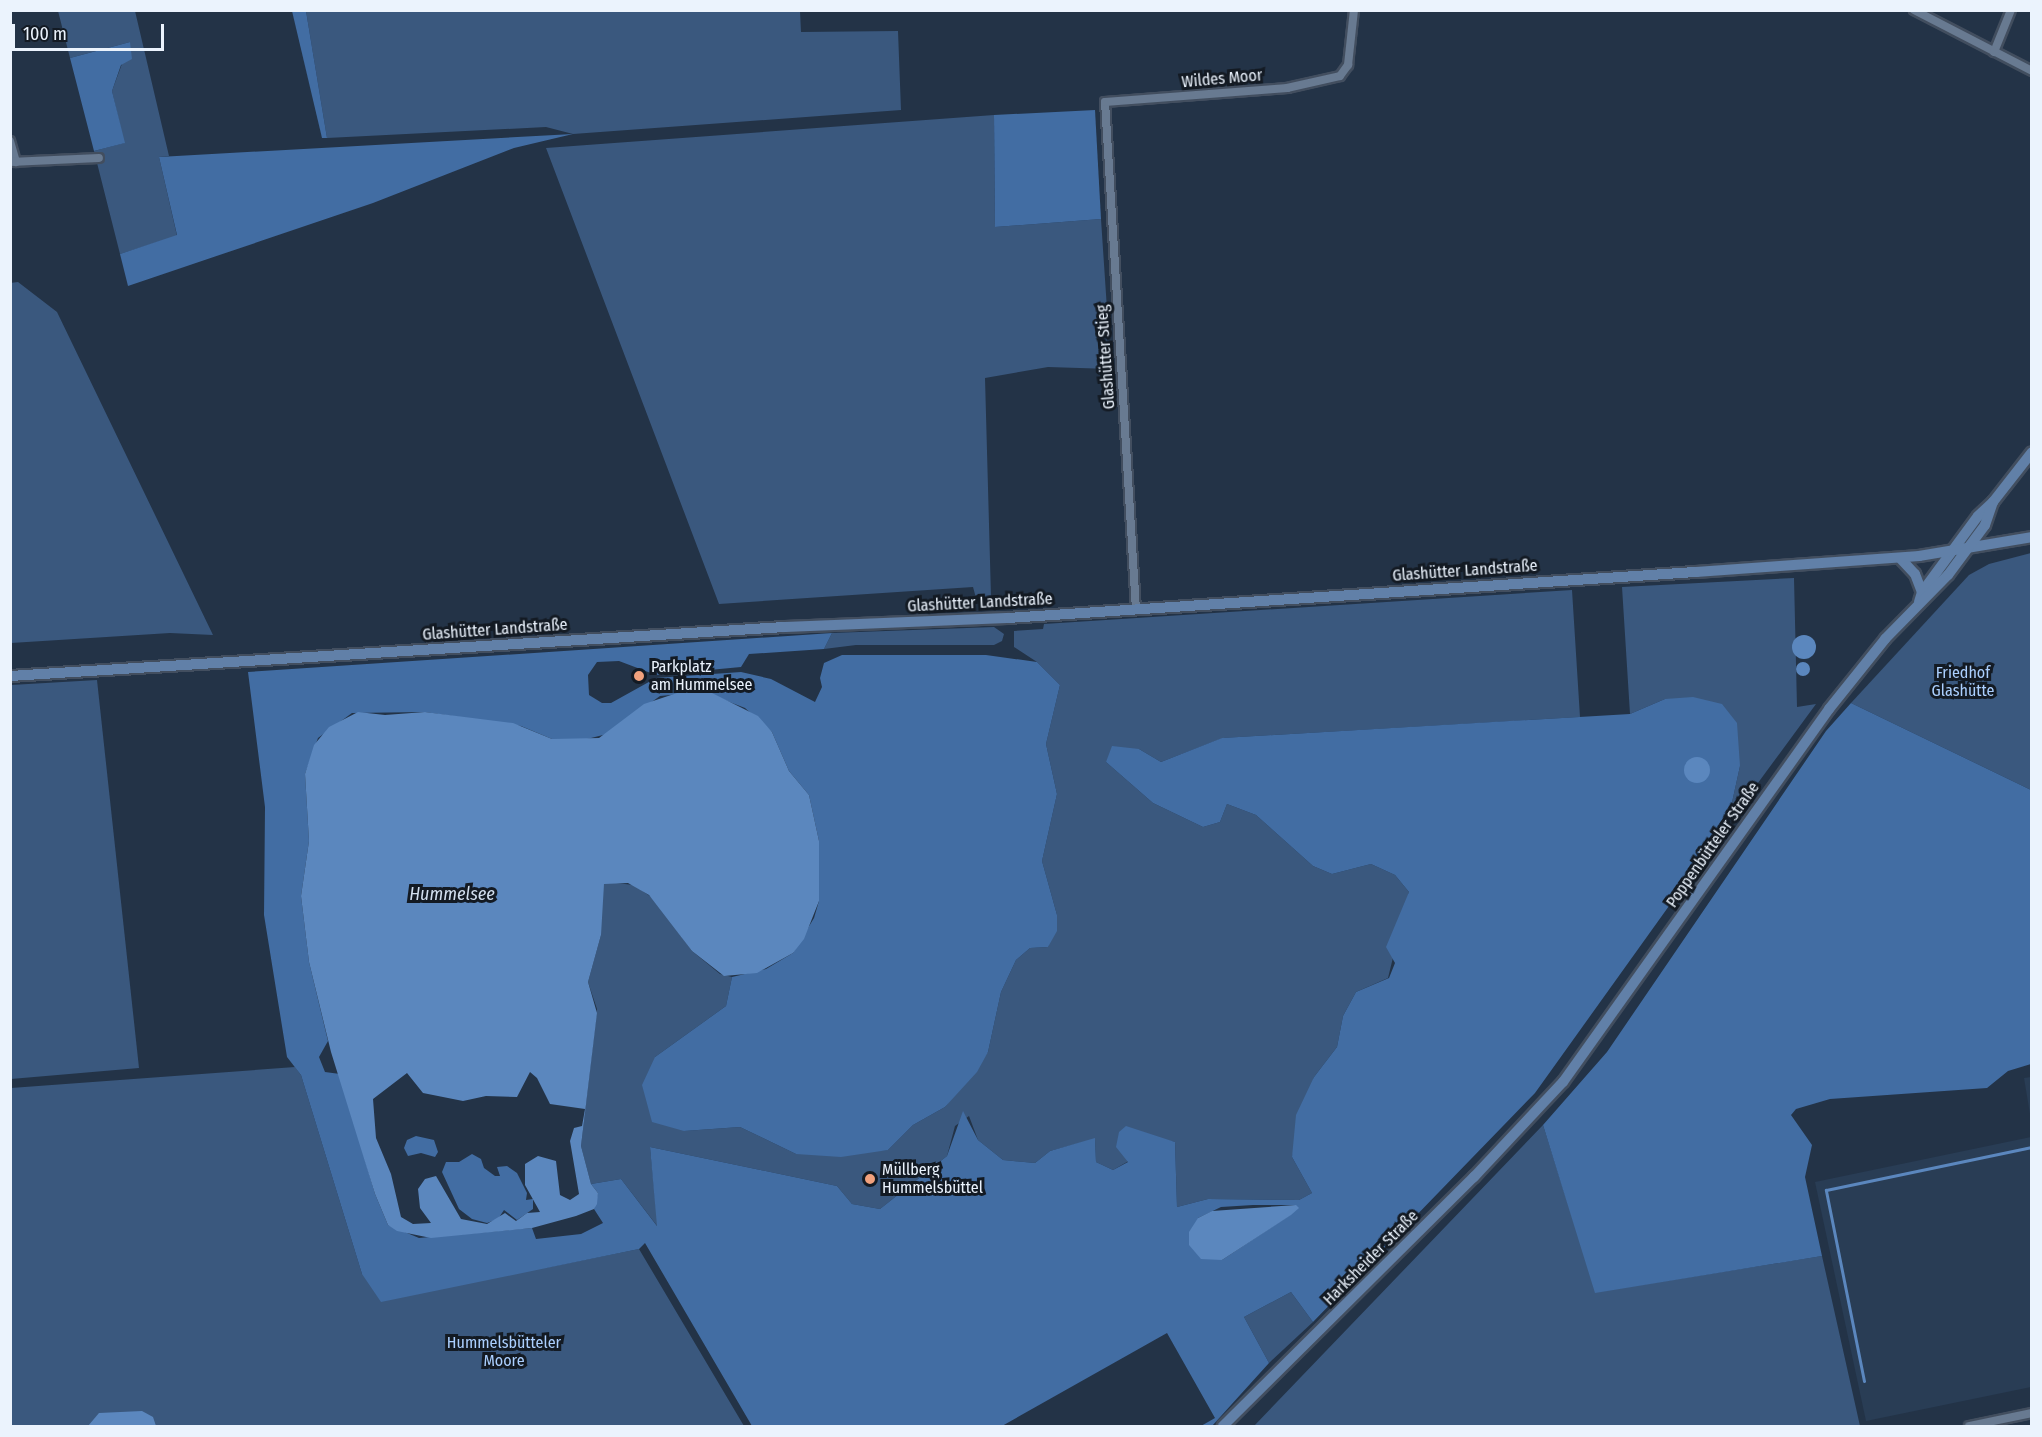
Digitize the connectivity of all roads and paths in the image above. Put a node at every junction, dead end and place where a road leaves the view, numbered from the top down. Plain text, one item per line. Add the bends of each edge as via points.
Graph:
1 (1354, 10) edge
2 (1914, 10) edge
3 (2011, 10) edge
4 (1994, 52) junction
5 (2031, 71) edge
6 (1105, 102) joint
7 (10, 141) edge
8 (99, 158) dead end
9 (13, 162) edge
10 (2031, 452) edge
11 (1993, 502) junction
12 (2031, 537) edge
13 (1966, 551) junction
14 (1951, 553) junction
15 (1900, 558) junction
16 (1920, 597) junction
17 (1136, 610) junction
18 (10, 676) edge
19 (1538, 1110) joint
20 (2031, 1413) edge
21 (1223, 1426) edge
22 (1969, 1426) edge

1 - 6 street, Wildes Moor via 1348,65 1340,76 1287,88
2 - 4 street
3 - 4 street
4 - 5 street
6 - 17 street, Glashütter Stieg
7 - 9 street
8 - 9 street
10 - 11 street, Poppenbütteler Straße
11 - 13 street, Poppenbütteler Straße via 1984,525
11 - 14 street, Poppenbütteler Straße
12 - 13 street, Glashütter Landstraße
13 - 14 street, Glashütter Landstraße
13 - 16 street, Poppenbütteler Straße via 1930,597
14 - 15 street, Glashütter Landstraße
14 - 16 street, Poppenbütteler Straße
15 - 16 street via 1915,574
15 - 17 street, Glashütter Landstraße
16 - 19 street, Poppenbütteler Straße via 1861,665 1575,1068
17 - 18 street, Glashütter Landstraße via 760,628
19 - 21 street, Harksheider Straße
20 - 22 street

